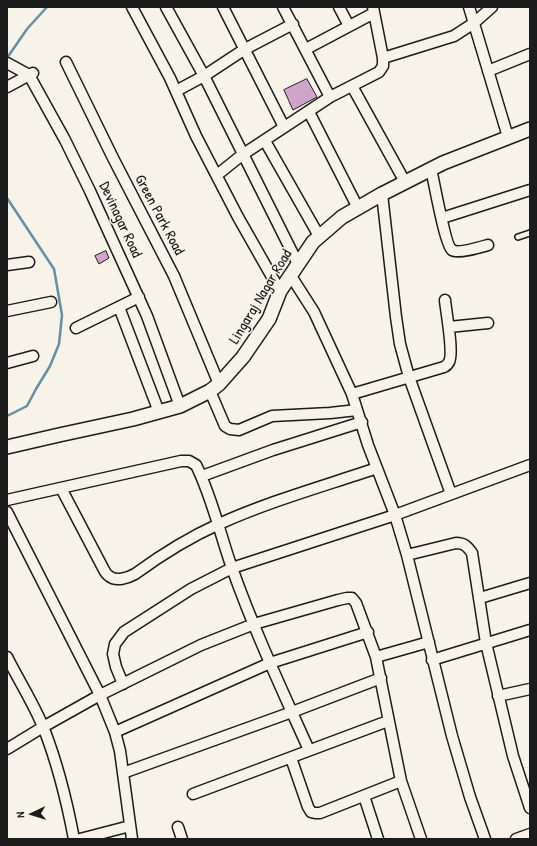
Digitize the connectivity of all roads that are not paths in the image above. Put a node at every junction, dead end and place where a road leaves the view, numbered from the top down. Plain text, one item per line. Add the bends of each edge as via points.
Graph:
1 (132, 7) edge
2 (166, 7) edge
3 (223, 7) edge
4 (283, 7) edge
5 (339, 7) edge
6 (469, 7) edge
7 (492, 7) edge
8 (373, 10) edge
9 (474, 23) junction
10 (292, 24) junction
11 (349, 26) junction
12 (245, 49) junction
13 (306, 49) junction
14 (530, 54) edge
15 (383, 58) junction
16 (66, 62) dead end
17 (7, 63) edge
18 (488, 71) junction
19 (32, 73) junction
20 (204, 76) junction
21 (352, 86) junction
22 (7, 87) edge
23 (176, 91) junction
24 (330, 98) junction
25 (309, 112) junction
26 (284, 127) junction
27 (530, 130) edge
28 (508, 137) junction
29 (265, 141) junction
30 (242, 155) junction
31 (432, 169) junction
32 (217, 175) junction
33 (405, 182) junction
34 (530, 190) edge
35 (382, 194) junction
36 (358, 208) junction
37 (442, 218) junction
38 (530, 233) edge
39 (319, 236) junction
40 (518, 237) dead end
41 (488, 245) dead end
42 (29, 262) dead end
43 (298, 264) junction
44 (7, 265) edge
45 (291, 276) junction
46 (280, 291) junction
47 (139, 298) junction
48 (445, 300) dead end
49 (51, 302) dead end
50 (119, 308) junction
51 (7, 310) edge
52 (488, 323) dead end
53 (449, 327) junction
54 (76, 328) dead end
55 (33, 356) dead end
56 (7, 363) edge
57 (409, 377) junction
58 (215, 388) junction
59 (352, 394) junction
60 (180, 406) junction
61 (357, 410) junction
62 (159, 412) junction
63 (362, 422) junction
64 (7, 447) edge
65 (530, 465) edge
66 (377, 468) junction
67 (202, 476) junction
68 (61, 488) junction
69 (451, 494) junction
70 (7, 500) edge
71 (7, 512) edge
72 (395, 515) junction
73 (218, 524) junction
74 (407, 555) junction
75 (232, 568) junction
76 (530, 583) edge
77 (480, 598) junction
78 (254, 624) junction
79 (530, 630) edge
80 (368, 632) junction
81 (429, 642) junction
82 (486, 643) junction
83 (376, 657) junction
84 (7, 658) edge
85 (432, 660) junction
86 (270, 663) junction
87 (381, 678) junction
88 (123, 684) junction
89 (530, 689) edge
90 (100, 695) junction
91 (498, 696) junction
92 (292, 712) junction
93 (388, 721) junction
94 (43, 727) junction
95 (115, 732) junction
96 (7, 749) edge
97 (309, 750) junction
98 (291, 758) junction
99 (123, 773) junction
100 (402, 781) junction
101 (193, 794) dead end
102 (364, 796) junction
103 (530, 808) edge
104 (130, 826) junction
105 (178, 827) dead end
106 (530, 834) edge
107 (74, 839) edge
108 (80, 839) edge
109 (132, 839) edge
110 (182, 839) edge
111 (378, 839) edge
112 (421, 839) edge
113 (485, 839) edge
114 (516, 839) edge

1 - 23 street
2 - 20 street
3 - 12 street
4 - 10 street
5 - 11 street
6 - 9 street
7 - 9 street
8 - 11 street
8 - 15 street
9 - 15 street via 454,36
9 - 18 street
10 - 12 street
10 - 13 street
11 - 13 street
12 - 20 street
12 - 26 street
13 - 24 street
14 - 18 street
15 - 21 street via 383,66 379,72
16 - 58 street, Green Park Road via 174,276
17 - 19 street
18 - 28 street
19 - 22 street
19 - 47 street, Devinagar Road
20 - 23 street
20 - 30 street
21 - 24 street
21 - 33 street
23 - 32 street
24 - 25 street
25 - 26 street
25 - 36 street
26 - 29 street
27 - 28 street, Lingaraj Nagar Road
28 - 31 street, Lingaraj Nagar Road
29 - 30 street
29 - 39 street
30 - 32 street
30 - 43 street
31 - 33 street, Lingaraj Nagar Road
31 - 37 street
32 - 46 street
33 - 35 street, Lingaraj Nagar Road
34 - 37 street
35 - 36 street, Lingaraj Nagar Road
35 - 57 street via 396,317
36 - 39 street, Lingaraj Nagar Road via 342,217
37 - 41 street via 448,245 452,250 463,251
38 - 40 lane
39 - 43 street, Lingaraj Nagar Road
42 - 44 street
43 - 45 street, Lingaraj Nagar Road
45 - 46 street, Lingaraj Nagar Road
45 - 59 street via 314,312
46 - 58 street, Lingaraj Nagar Road via 270,319 243,358
47 - 50 street
47 - 60 street, Devinagar Road
48 - 53 street
49 - 51 street
50 - 54 street
50 - 62 street
52 - 53 street
53 - 57 street via 449,362 444,367
55 - 56 street
57 - 59 street
57 - 69 street
58 - 60 street, Lingaraj Nagar Road
58 - 61 street, Green Park Road via 225,426 230,429 239,430 272,416
59 - 61 street
60 - 62 street, Lingaraj Nagar Road
61 - 63 street
62 - 64 street, Lingaraj Nagar Road
63 - 66 street
63 - 67 street
65 - 69 street
66 - 72 street
66 - 73 street
67 - 68 street via 196,465 189,461 181,461
67 - 73 street
68 - 70 street
68 - 73 street via 109,577 128,578 182,543
69 - 72 street
71 - 90 street
72 - 74 street
72 - 75 street
73 - 75 street
74 - 77 street via 462,543 472,553
74 - 81 street
75 - 78 street
75 - 88 street via 191,589 124,632 115,644 113,654
76 - 77 street
77 - 82 street
78 - 80 street via 352,598
78 - 86 street
78 - 88 street via 201,645
79 - 82 street
80 - 83 street
80 - 86 street
81 - 83 street
81 - 85 street
82 - 85 street
82 - 91 street
83 - 87 street
84 - 94 street
85 - 113 street via 470,797
86 - 92 street
86 - 95 street
87 - 92 street
87 - 93 street
88 - 90 street
89 - 91 street
90 - 94 street
90 - 95 street
91 - 103 street via 513,756
92 - 97 street
92 - 99 street
93 - 97 street
93 - 100 street
94 - 96 street
94 - 107 street via 66,797
95 - 99 street
97 - 98 street
98 - 101 street
98 - 102 street via 311,812 320,813
99 - 104 street
100 - 102 street
100 - 112 street
102 - 111 street
104 - 108 street
104 - 109 street
105 - 110 street
106 - 114 street

